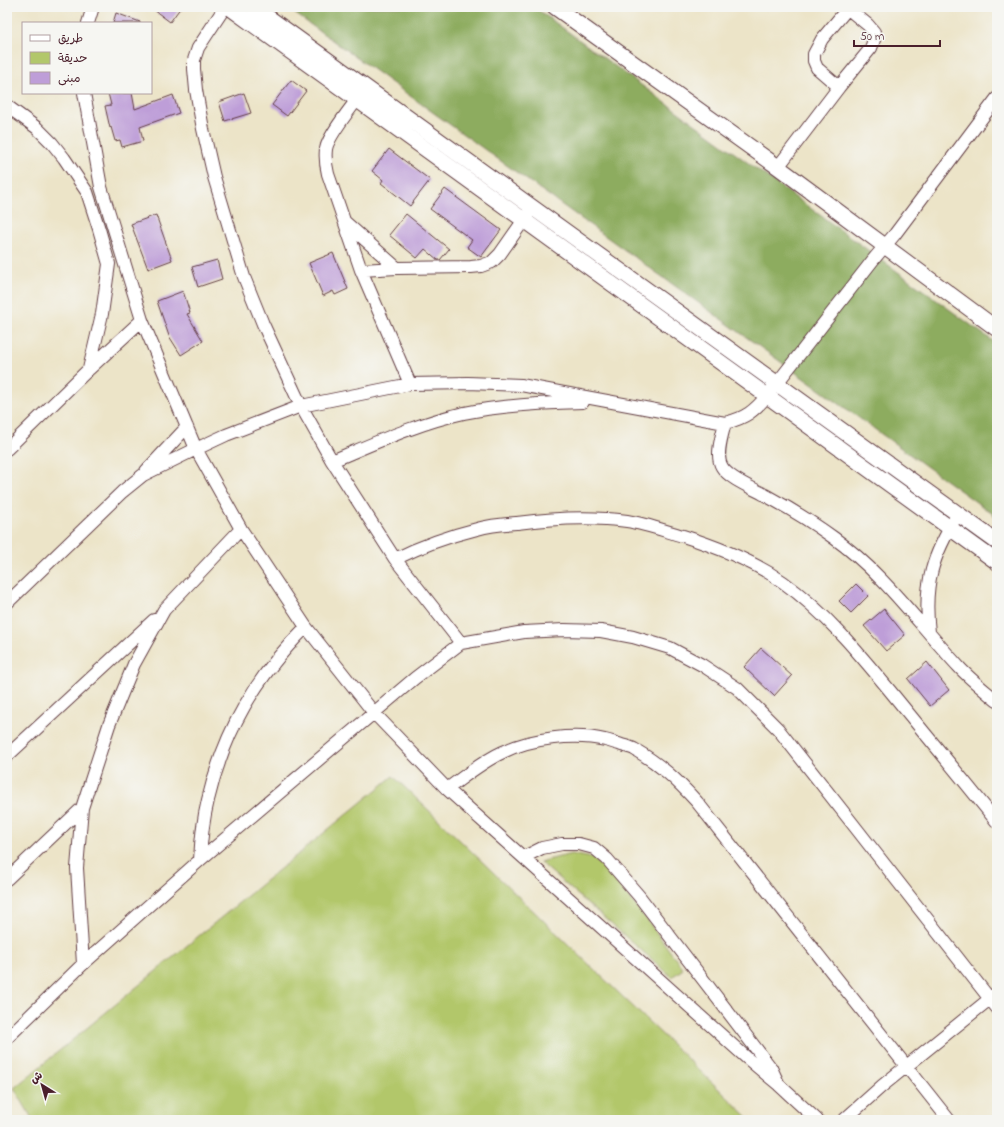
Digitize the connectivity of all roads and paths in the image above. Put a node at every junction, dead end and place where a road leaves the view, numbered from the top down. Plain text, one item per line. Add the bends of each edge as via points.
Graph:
1 (94, 7) edge
2 (225, 7) edge
3 (229, 7) edge
4 (254, 7) edge
5 (555, 7) edge
6 (847, 8) edge
7 (88, 22) edge
8 (839, 87) junction
9 (366, 88) junction
10 (84, 94) edge
11 (997, 98) edge
12 (357, 100) junction
13 (7, 106) edge
14 (778, 167) junction
15 (101, 188) junction
16 (87, 192) junction
17 (532, 207) junction
18 (524, 220) junction
19 (344, 221) junction
20 (885, 246) junction
21 (124, 260) junction
22 (109, 264) junction
23 (397, 268) junction
24 (360, 270) junction
25 (142, 320) junction
26 (995, 324) edge
27 (89, 369) junction
28 (410, 384) junction
29 (777, 384) junction
30 (767, 396) junction
31 (606, 401) junction
32 (301, 406) junction
33 (726, 423) junction
34 (187, 426) junction
35 (7, 449) edge
36 (196, 449) junction
37 (332, 461) junction
38 (142, 475) junction
39 (958, 514) junction
40 (241, 528) junction
41 (950, 528) junction
42 (997, 542) edge
43 (395, 559) junction
44 (997, 562) edge
45 (7, 603) edge
46 (164, 610) junction
47 (306, 627) junction
48 (928, 632) junction
49 (461, 643) junction
50 (997, 701) edge
51 (374, 713) junction
52 (7, 756) edge
53 (447, 789) junction
54 (82, 808) junction
55 (997, 822) edge
56 (524, 857) junction
57 (200, 860) junction
58 (7, 879) edge
59 (83, 964) junction
60 (995, 1000) edge
61 (7, 1038) edge
62 (907, 1066) junction
63 (779, 1085) junction
64 (817, 1120) edge
65 (844, 1120) edge
66 (950, 1120) edge

1 - 7 street
2 - 32 street via 198,48 194,60 203,129 244,277
3 - 12 street
4 - 9 street
5 - 14 street
6 - 8 street via 822,39 814,54 818,68
6 - 8 street via 874,32 874,40 871,48
8 - 14 street
9 - 12 street
9 - 17 street
10 - 15 street
11 - 20 street
12 - 18 street
12 - 19 street via 326,147 328,174
13 - 16 street via 37,128 52,143
14 - 20 street
15 - 16 street
15 - 21 street
16 - 22 street
17 - 18 street
17 - 29 street
18 - 23 street via 492,262 471,267
18 - 30 street
19 - 23 street
19 - 24 street
20 - 26 street
20 - 29 street
21 - 22 street
21 - 25 street
22 - 27 street via 102,314
23 - 24 street
24 - 28 street
25 - 27 street
25 - 34 street
27 - 35 street
28 - 31 street via 521,384
28 - 32 street
29 - 30 street
29 - 39 street
30 - 33 street via 751,412 738,420
30 - 41 street
31 - 33 street
31 - 37 street via 511,406 463,414 422,425
32 - 36 street
32 - 37 street
33 - 48 street via 718,456 721,467 732,477 803,517 835,539 883,581
34 - 36 street
34 - 38 street
36 - 38 street
36 - 40 street
37 - 43 street
38 - 45 street
39 - 41 street
39 - 42 street
40 - 46 street
40 - 47 street
41 - 44 street
41 - 48 street via 937,552 930,578
43 - 49 street
43 - 55 street via 439,540 479,528 570,518 629,521 702,542 741,558 783,582 849,641
46 - 52 street
46 - 54 street via 134,664 109,725
47 - 51 street
47 - 57 street via 287,646 255,688 227,740 207,800
48 - 50 street via 959,667
49 - 51 street
49 - 60 street via 524,632 601,631 670,648 702,665 736,688 778,729
51 - 53 street
51 - 57 street
53 - 56 street
53 - 62 street via 483,763 528,742 582,737 632,748 674,778 697,802
54 - 58 street
54 - 59 street via 77,868
56 - 63 street
56 - 63 street via 542,848 579,844 594,848 607,859 639,896 771,1068
57 - 59 street
59 - 61 street
60 - 62 street
62 - 65 street
62 - 66 street
63 - 64 street

